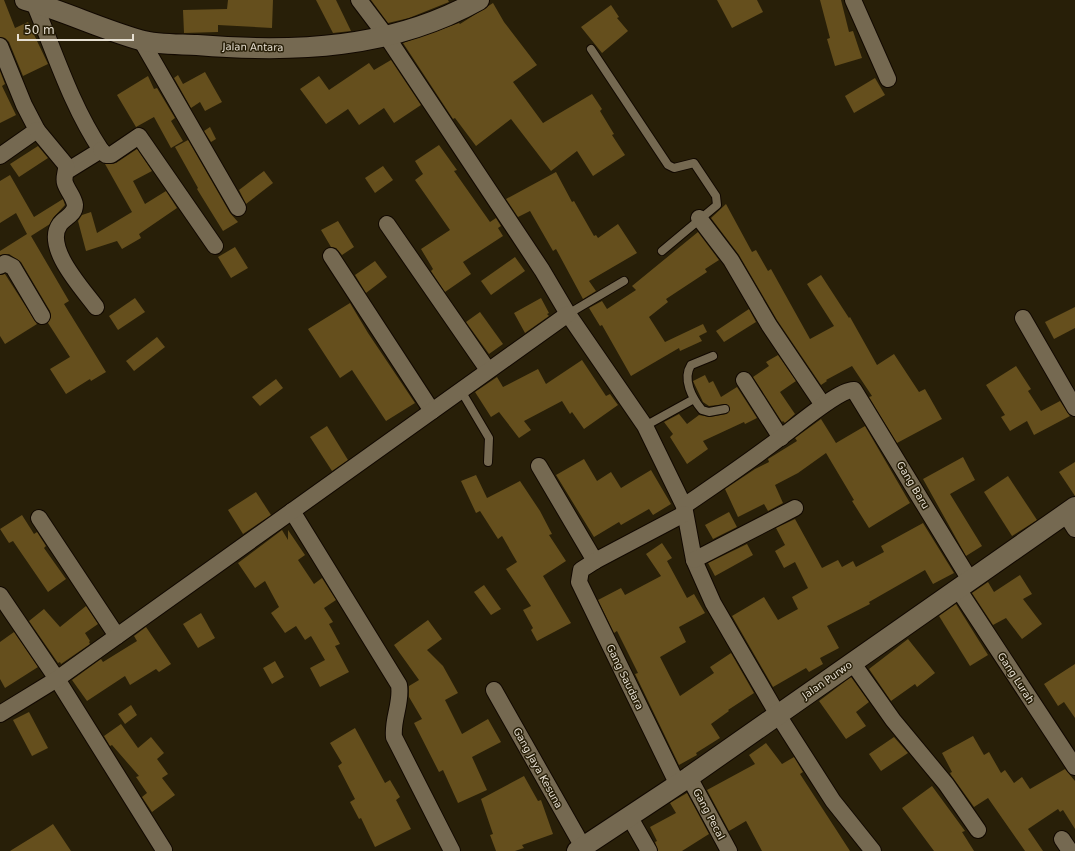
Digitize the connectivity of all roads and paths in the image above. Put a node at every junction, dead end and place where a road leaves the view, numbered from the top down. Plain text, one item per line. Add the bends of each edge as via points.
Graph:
1 (359, 0) edge
2 (480, 0) edge
3 (853, 0) edge
4 (30, 1) edge
5 (456, 6) edge
6 (387, 37) junction
7 (141, 40) junction
8 (0, 46) edge
9 (591, 49) dead end
10 (888, 79) dead end
11 (37, 130) junction
12 (101, 150) junction
13 (0, 156) edge
14 (67, 171) junction
15 (238, 208) dead end
16 (699, 218) junction
17 (387, 224) dead end
18 (215, 246) dead end
19 (662, 251) dead end
20 (331, 256) dead end
21 (0, 266) edge
22 (624, 281) dead end
23 (96, 307) dead end
24 (568, 314) junction
25 (42, 316) dead end
26 (1023, 318) dead end
27 (713, 356) dead end
28 (488, 370) junction
29 (744, 380) dead end
30 (460, 389) junction
31 (694, 399) junction
32 (823, 405) junction
33 (1075, 408) edge
34 (725, 409) dead end
35 (432, 411) junction
36 (645, 426) junction
37 (780, 438) junction
38 (488, 462) dead end
39 (539, 466) dead end
40 (795, 508) dead end
41 (684, 510) junction
42 (292, 511) junction
43 (1072, 516) edge
44 (39, 518) dead end
45 (694, 560) junction
46 (595, 561) junction
47 (964, 584) junction
48 (0, 595) edge
49 (117, 636) junction
50 (852, 662) junction
51 (57, 679) junction
52 (494, 690) dead end
53 (0, 714) edge
54 (778, 715) junction
55 (1075, 767) edge
56 (683, 780) junction
57 (628, 816) junction
58 (978, 830) dead end
59 (580, 849) edge
60 (164, 850) edge
61 (452, 851) edge
62 (649, 851) edge
63 (729, 851) edge
64 (872, 851) edge

1 - 6 street
2 - 5 street, Jalan Antara
3 - 10 street
4 - 7 street, Jalan Antara
4 - 12 street via 75,106
5 - 6 street, Jalan Antara
6 - 7 street, Jalan Antara via 337,45 274,48 220,47
6 - 24 street via 542,270
7 - 15 street
8 - 11 street
9 - 16 lane via 668,165 674,168 694,163 716,196 717,205
11 - 13 street
11 - 14 street via 66,165
12 - 14 street
12 - 18 street via 106,155 111,155 139,136
14 - 23 street via 65,183 75,205 74,212 60,224 57,246 62,261
16 - 19 lane
16 - 32 street via 731,260 769,324
17 - 28 street
20 - 35 street
21 - 25 street via 5,263 12,267
22 - 24 lane
24 - 28 street
24 - 36 street
26 - 33 street
27 - 31 lane via 691,365 688,370 688,383
28 - 30 street
29 - 37 street
30 - 35 street
30 - 38 lane via 489,438
31 - 34 lane via 705,412
31 - 36 lane
32 - 37 street
32 - 47 street, Gang Baru via 847,391 856,391
35 - 42 street
36 - 41 street
37 - 41 street
39 - 46 street
40 - 45 street
41 - 45 street
41 - 46 street
42 - 49 street
42 - 61 street via 399,685 400,696 394,723 394,737
43 - 47 street, Jalan Purwo
44 - 49 street
45 - 54 street via 713,603
46 - 56 street, Gang Saudara via 581,570 579,582
47 - 50 street, Jalan Purwo
47 - 55 street, Gang Lurah
48 - 51 street
49 - 51 street
50 - 54 street, Jalan Purwo
50 - 58 street
51 - 53 street
51 - 60 street
52 - 59 street, Gang Jaya Kesuna
54 - 56 street, Jalan Purwo
54 - 64 street via 844,816
56 - 57 street, Jalan Purwo
56 - 63 street, Gang Pecal
57 - 59 street, Jalan Purwo
57 - 62 street

